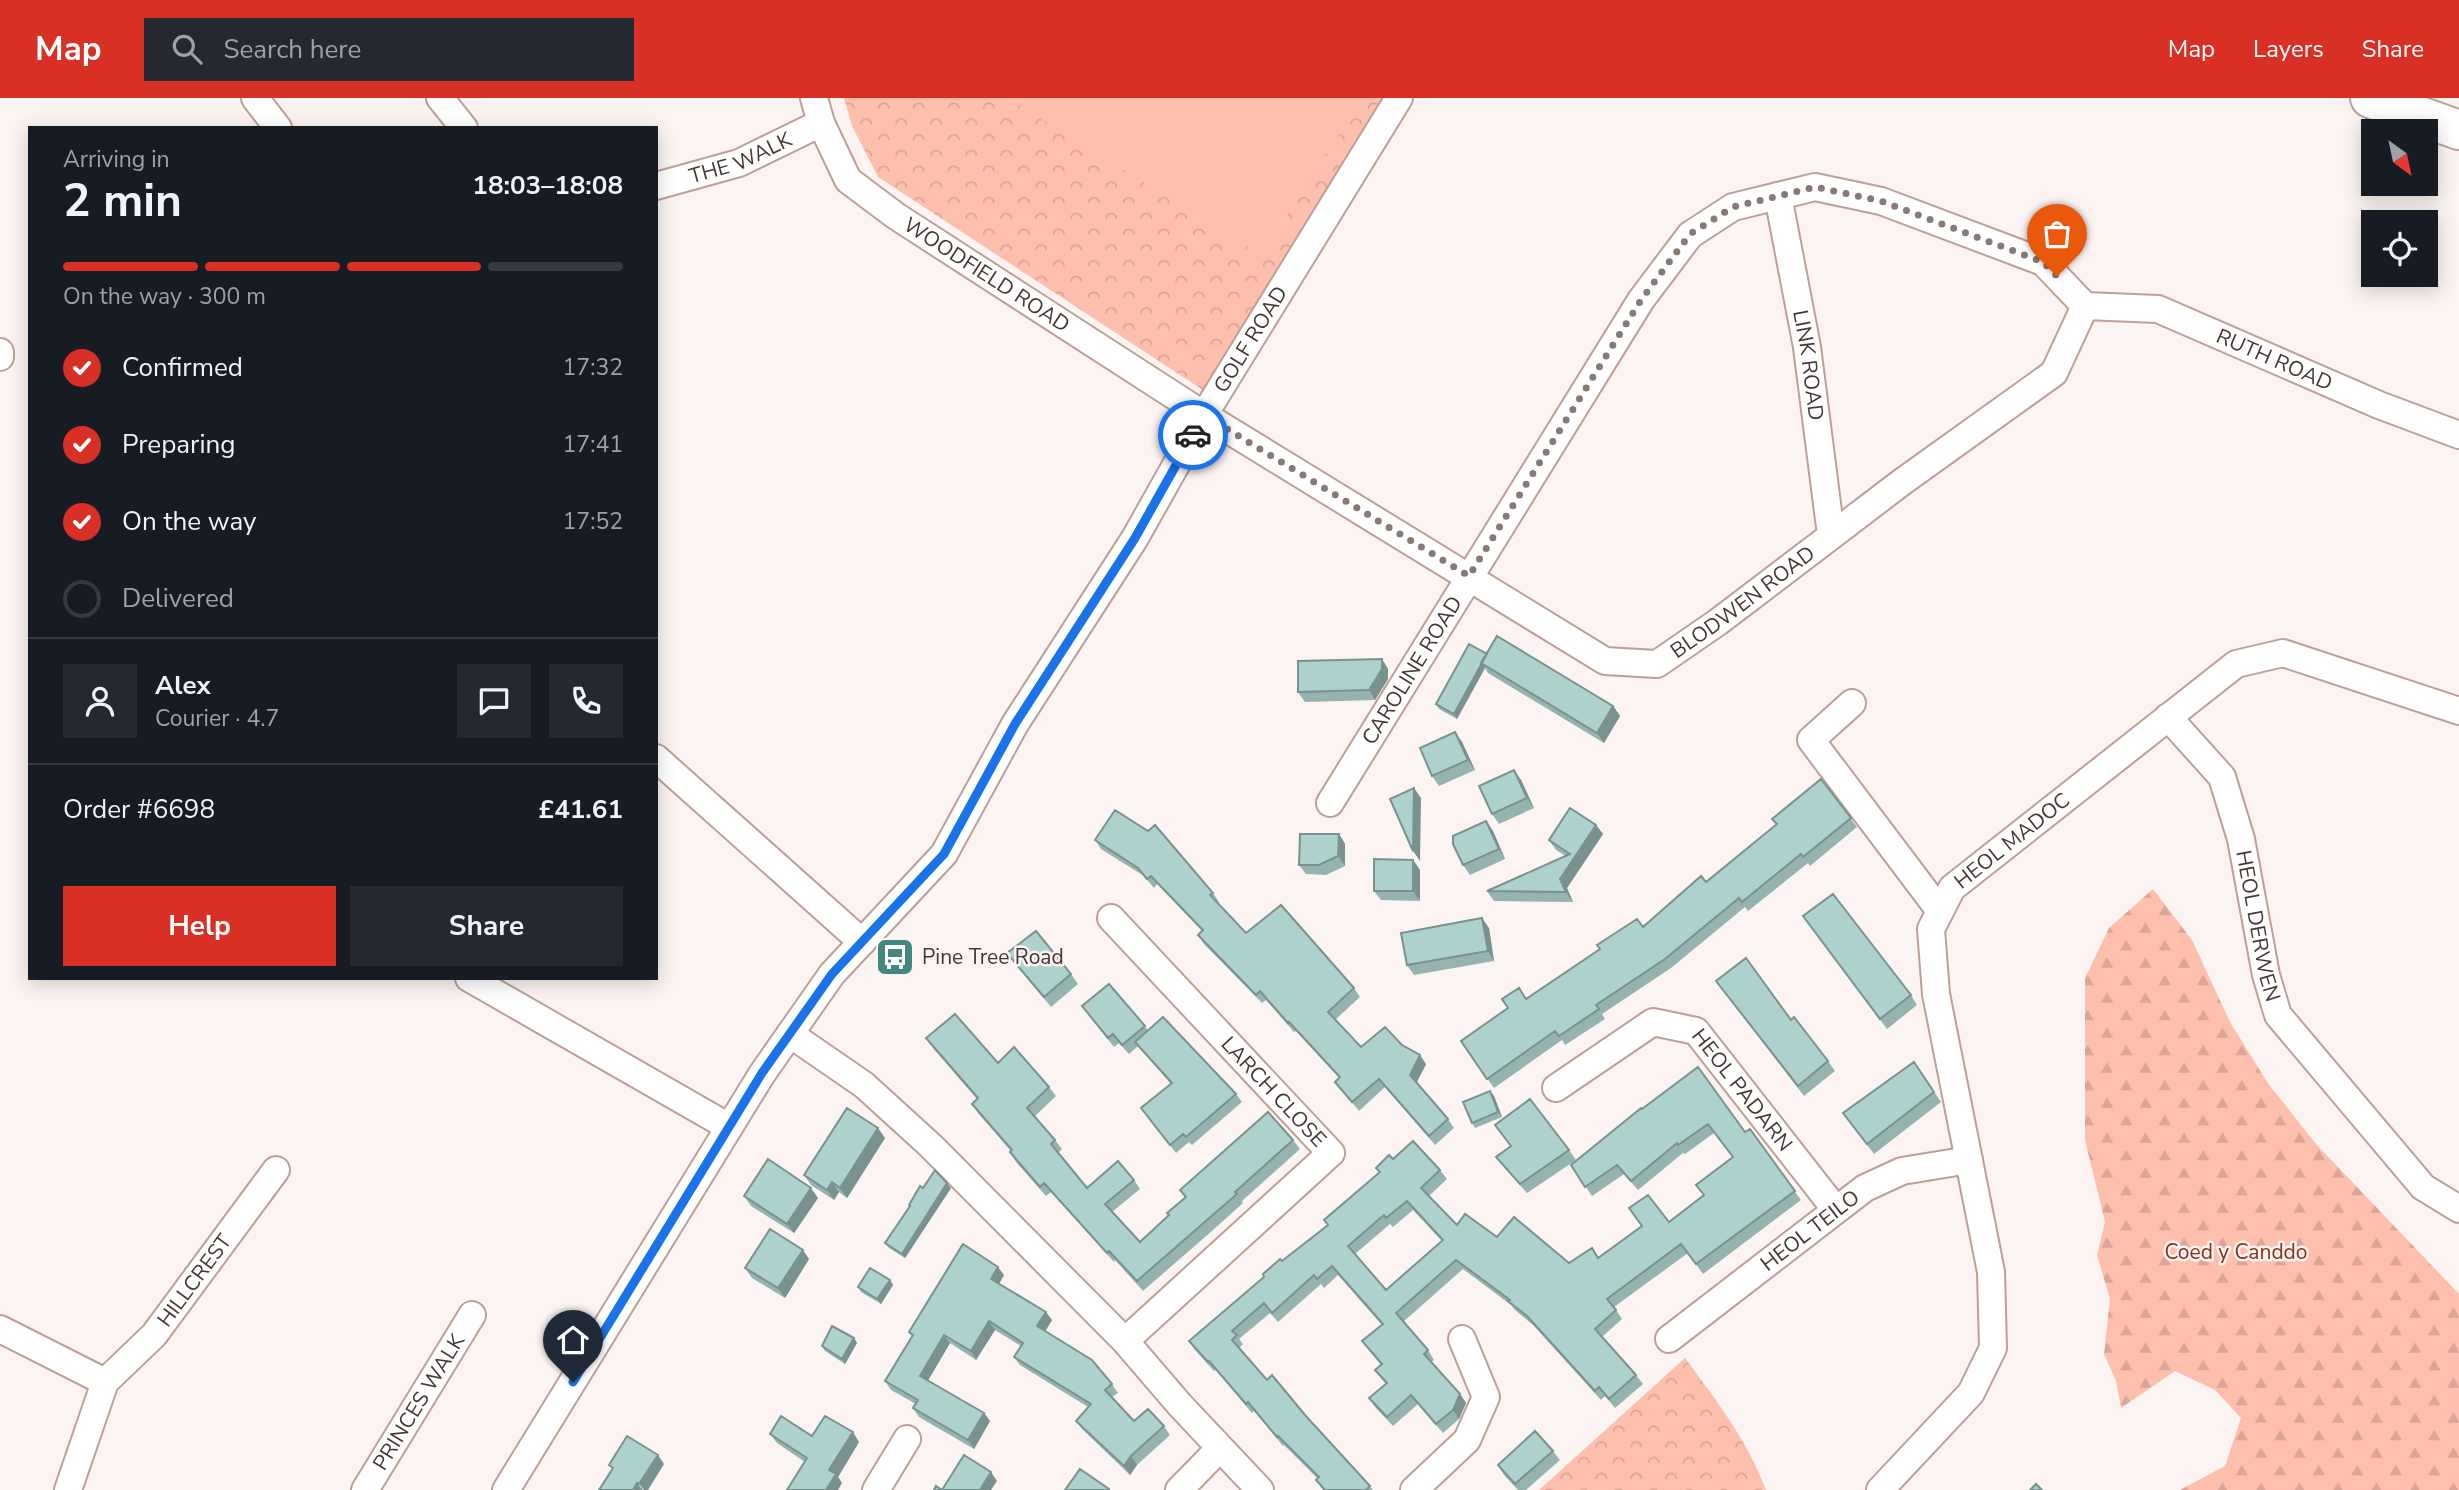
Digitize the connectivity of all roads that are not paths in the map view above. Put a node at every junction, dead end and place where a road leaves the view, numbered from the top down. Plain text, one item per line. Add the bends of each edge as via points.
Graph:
1 (255, 98) edge
2 (440, 98) edge
3 (1398, 98) edge
4 (2370, 98) edge
5 (818, 111) edge
6 (276, 126) edge
7 (462, 126) edge
8 (2459, 130) edge
9 (658, 185) edge
10 (1778, 196) junction
11 (2085, 306) junction
12 (1204, 415) junction
13 (2459, 435) edge
14 (1831, 536) junction
15 (1469, 576) junction
16 (1852, 703) dead end
17 (2459, 711) edge
18 (2168, 717) junction
19 (658, 760) edge
20 (1329, 803) dead end
21 (1940, 911) junction
22 (1111, 918) dead end
23 (862, 942) junction
24 (472, 980) edge
25 (790, 1034) junction
26 (1556, 1088) dead end
27 (729, 1127) junction
28 (1969, 1160) junction
29 (276, 1170) dead end
30 (2459, 1209) edge
31 (1836, 1210) junction
32 (472, 1315) dead end
33 (0, 1329) edge
34 (1462, 1339) dead end
35 (1669, 1339) dead end
36 (1125, 1341) junction
37 (105, 1382) junction
38 (907, 1439) dead end
39 (1220, 1448) junction
40 (68, 1490) edge
41 (365, 1490) edge
42 (506, 1490) edge
43 (876, 1490) edge
44 (1178, 1490) edge
45 (1260, 1490) edge
46 (1414, 1490) edge
47 (1880, 1490) edge

1 - 6 street
2 - 7 street
3 - 12 street, GOLF ROAD
4 - 8 street
5 - 9 street, THE WALK via 739,163
5 - 12 street, WOODFIELD ROAD via 848,180 896,216
10 - 11 street, CAROLINE ROAD via 1815,187 1881,201 2043,262
10 - 14 street, LINK ROAD via 1807,347
10 - 15 street, CAROLINE ROAD via 1733,207 1690,234 1641,300
11 - 13 street, RUTH ROAD via 2158,309
11 - 14 street, BLODWEN ROAD via 2054,373
12 - 15 street, BLODWEN ROAD
12 - 23 street, GOLF ROAD via 1135,538 1015,724 944,854
14 - 15 street, BLODWEN ROAD via 1657,664 1605,661
15 - 20 street, CAROLINE ROAD
16 - 21 street via 1811,740
17 - 18 street, HEOL MADOC via 2283,653 2236,664
18 - 21 street, HEOL MADOC via 1952,888
18 - 30 street, HEOL DERWEN via 2222,778 2241,839 2266,975 2278,1015 2423,1187
19 - 23 street
21 - 28 street, HEOL MADOC via 1931,929 1936,994
22 - 36 street, LARCH CLOSE via 1331,1153
23 - 25 street, GOLF ROAD via 832,974
24 - 27 street
25 - 27 street, GOLF ROAD
25 - 36 street via 864,1085
26 - 31 street, HEOL PADARN via 1653,1022 1696,1031
27 - 42 street, GOLF ROAD
28 - 31 street, HEOL TEILO via 1902,1171 1865,1188
28 - 47 street, HEOL MADOC via 1991,1272 1993,1348 1971,1393
29 - 37 street, HILLCREST via 154,1335
31 - 35 street, HEOL TEILO
32 - 41 street, PRINCES WALK
33 - 37 street
34 - 46 street via 1486,1397 1467,1440
36 - 39 street
37 - 40 street, HILLCREST
38 - 43 street
39 - 44 street
39 - 45 street

